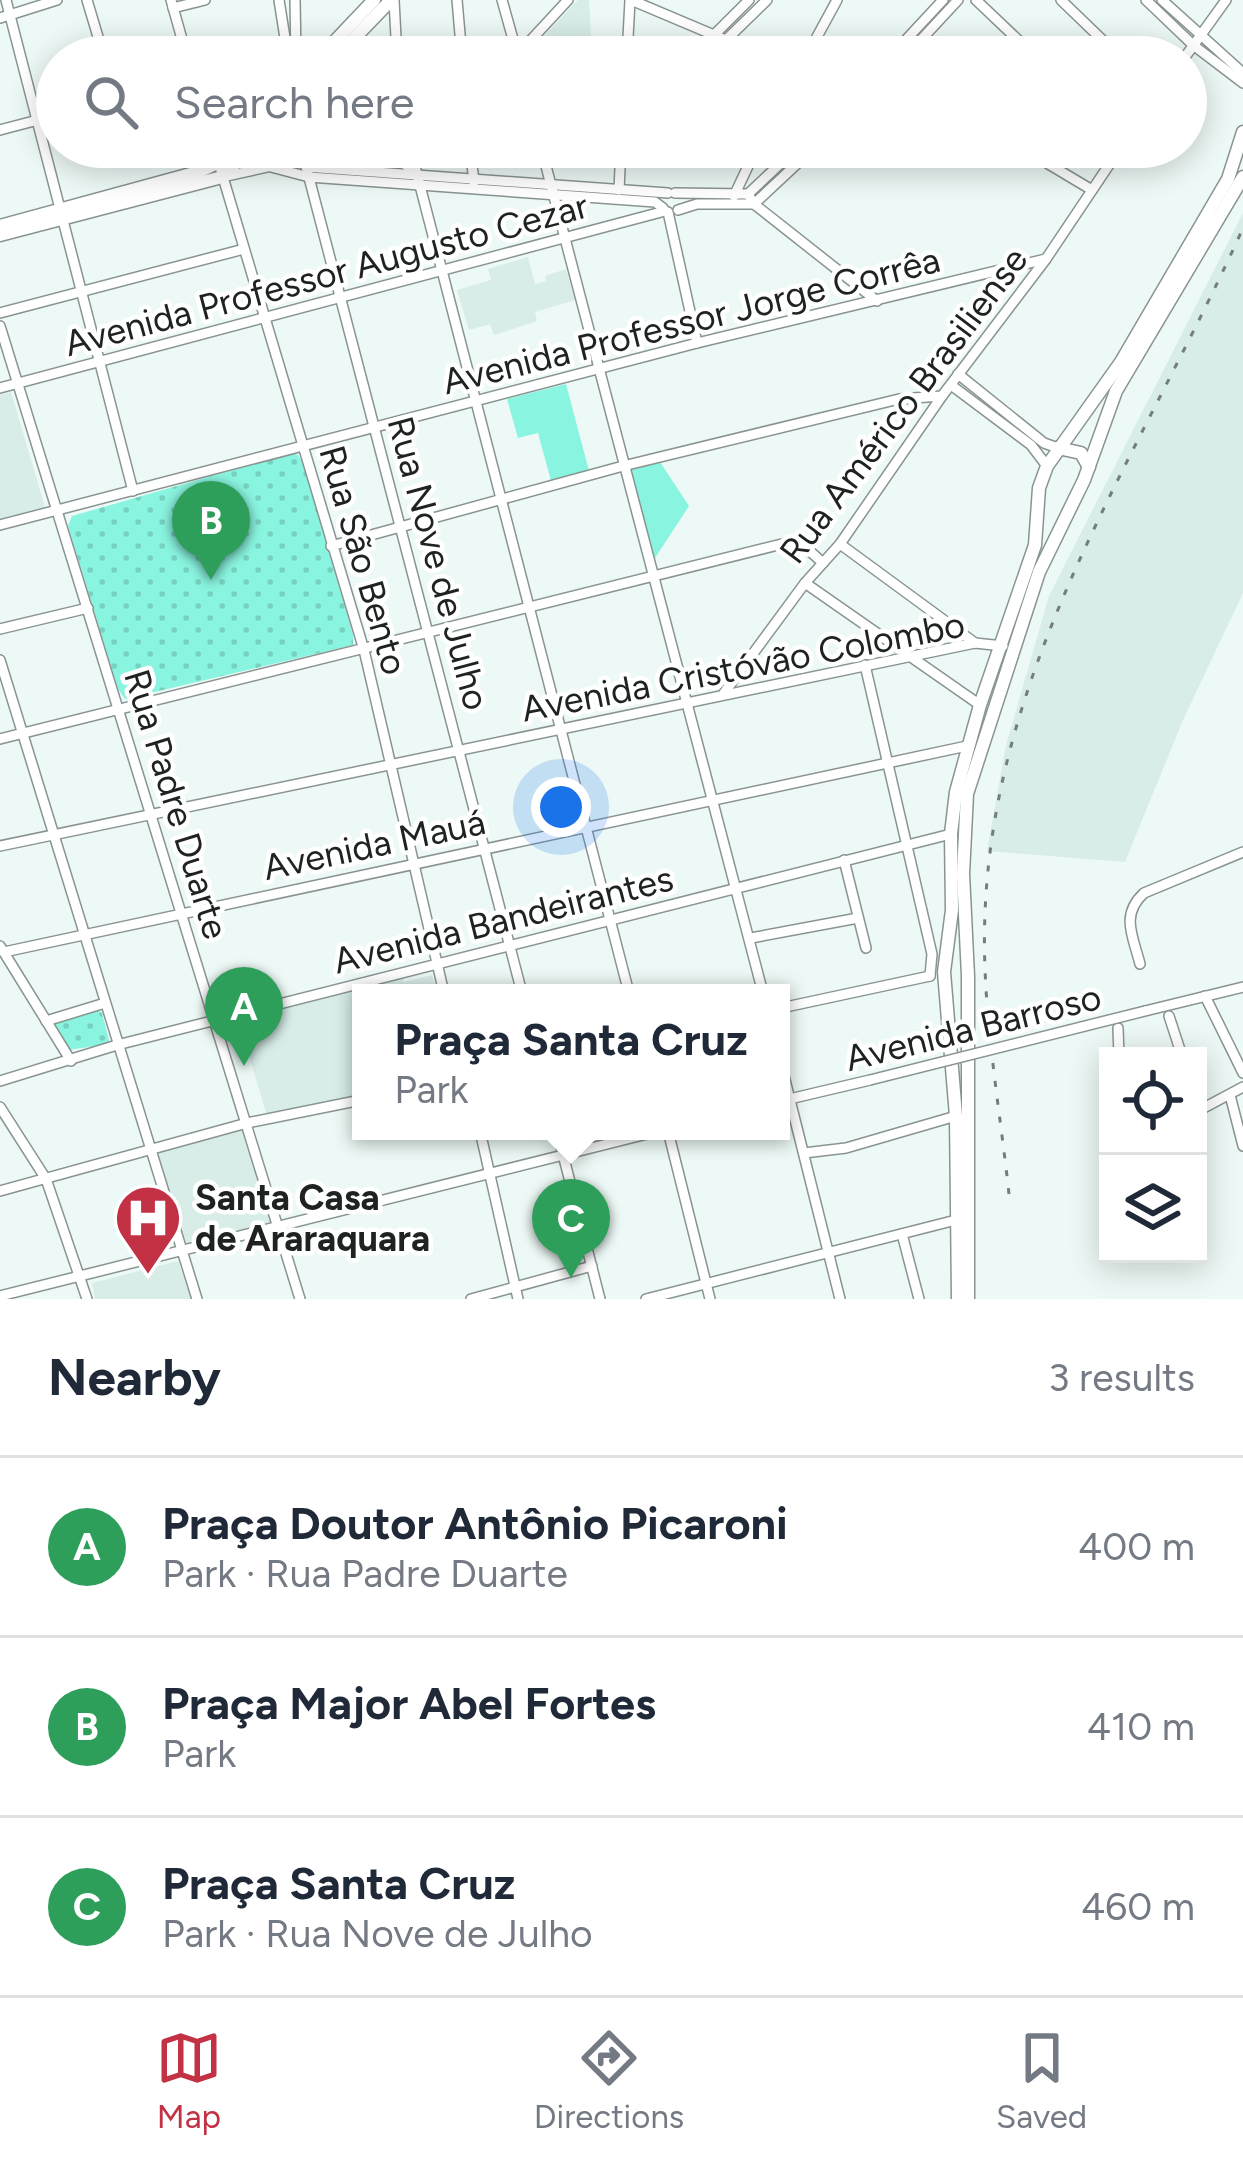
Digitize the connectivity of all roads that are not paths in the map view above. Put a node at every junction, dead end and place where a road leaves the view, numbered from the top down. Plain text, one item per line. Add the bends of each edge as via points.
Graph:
1 (6, 0) edge
2 (57, 0) edge
3 (87, 0) edge
4 (205, 0) edge
5 (280, 0) edge
6 (295, 0) edge
7 (374, 0) edge
8 (393, 0) edge
9 (457, 0) edge
10 (502, 0) edge
11 (548, 0) edge
12 (568, 0) edge
13 (630, 0) edge
14 (749, 0) edge
15 (767, 0) edge
16 (837, 0) edge
17 (944, 0) edge
18 (958, 0) edge
19 (976, 0) edge
20 (1060, 0) edge
21 (1146, 0) edge
22 (1162, 0) edge
23 (1226, 0) edge
24 (172, 4) edge
25 (5, 16) edge
26 (552, 16) junction
27 (714, 35) joint
28 (98, 36) edge
29 (182, 36) edge
30 (288, 36) edge
31 (293, 36) edge
32 (340, 36) edge
33 (357, 36) edge
34 (396, 36) edge
35 (460, 36) edge
36 (512, 36) edge
37 (534, 36) edge
38 (628, 36) edge
39 (731, 36) edge
40 (817, 36) edge
41 (910, 36) edge
42 (925, 36) edge
43 (1014, 36) edge
44 (1098, 36) edge
45 (1190, 36) edge
46 (1192, 36) edge
47 (1200, 36) edge
48 (1207, 48) edge
49 (1207, 51) edge
50 (1243, 73) edge
51 (1243, 83) edge
52 (36, 117) edge
53 (36, 120) edge
54 (0, 130) edge
55 (1243, 132) edge
56 (50, 168) edge
57 (206, 168) edge
58 (220, 168) edge
59 (231, 168) edge
60 (266, 168) edge
61 (306, 168) joint
62 (406, 168) edge
63 (415, 168) edge
64 (472, 168) edge
65 (547, 168) edge
66 (620, 168) edge
67 (748, 168) edge
68 (779, 168) edge
69 (789, 168) edge
70 (1060, 168) edge
71 (1107, 168) edge
72 (222, 177) junction
73 (1243, 177) edge
74 (418, 179) junction
75 (474, 183) junction
76 (552, 188) junction
77 (1092, 190) junction
78 (671, 193) junction
79 (619, 194) junction
80 (734, 198) junction
81 (751, 199) junction
82 (668, 210) junction
83 (62, 214) junction
84 (0, 226) edge
85 (0, 235) edge
86 (565, 239) junction
87 (244, 249) junction
88 (1046, 259) junction
89 (443, 272) junction
90 (81, 292) junction
91 (340, 299) junction
92 (878, 301) junction
93 (0, 313) edge
94 (265, 319) junction
95 (0, 326) edge
96 (697, 343) junction
97 (99, 361) junction
98 (598, 370) junction
99 (958, 374) junction
100 (17, 383) junction
101 (951, 385) junction
102 (0, 388) edge
103 (942, 396) junction
104 (899, 399) junction
105 (476, 400) junction
106 (932, 412) junction
107 (1000, 415) junction
108 (376, 427) junction
109 (302, 447) junction
110 (1058, 448) junction
111 (623, 466) junction
112 (1047, 466) junction
113 (1089, 467) junction
114 (1039, 488) junction
115 (133, 491) junction
116 (502, 500) junction
117 (1070, 504) junction
118 (57, 510) junction
119 (0, 525) edge
120 (402, 526) junction
121 (840, 544) junction
122 (331, 546) junction
123 (823, 563) junction
124 (652, 577) junction
125 (805, 583) junction
126 (88, 608) junction
127 (529, 608) junction
128 (0, 629) edge
129 (430, 633) junction
130 (975, 643) junction
131 (1003, 646) junction
132 (364, 650) junction
133 (911, 656) junction
134 (0, 660) edge
135 (865, 665) junction
136 (724, 693) junction
137 (684, 702) junction
138 (980, 705) junction
139 (119, 710) junction
140 (560, 729) junction
141 (21, 733) junction
142 (0, 739) edge
143 (968, 746) junction
144 (459, 751) junction
145 (884, 762) junction
146 (392, 766) junction
147 (710, 800) junction
148 (151, 814) junction
149 (586, 827) junction
150 (951, 834) junction
151 (52, 835) junction
152 (903, 845) junction
153 (0, 846) edge
154 (483, 849) junction
155 (1243, 852) edge
156 (844, 860) junction
157 (412, 864) junction
158 (736, 888) junction
159 (182, 912) junction
160 (858, 918) junction
161 (610, 920) junction
162 (82, 933) junction
163 (751, 938) junction
164 (510, 945) junction
165 (866, 948) dead end
166 (2, 949) edge
167 (930, 949) junction
168 (947, 957) junction
169 (436, 963) junction
170 (1140, 964) dead end
171 (968, 965) junction
172 (931, 976) junction
173 (355, 984) edge
174 (442, 984) edge
175 (520, 984) edge
176 (627, 984) edge
177 (762, 984) edge
178 (352, 985) edge
179 (968, 986) junction
180 (1243, 987) edge
181 (946, 988) junction
182 (1205, 996) junction
183 (105, 1003) junction
184 (790, 1006) edge
185 (1169, 1016) dead end
186 (215, 1020) junction
187 (46, 1021) junction
188 (1118, 1028) dead end
189 (117, 1045) junction
190 (1119, 1047) edge
191 (1179, 1047) edge
192 (71, 1060) junction
193 (1243, 1073) edge
194 (0, 1082) edge
195 (1243, 1088) edge
196 (814, 1095) junction
197 (1230, 1095) junction
198 (790, 1099) edge
199 (352, 1102) edge
200 (1207, 1105) edge
201 (0, 1107) edge
202 (790, 1109) edge
203 (792, 1113) junction
204 (956, 1116) junction
205 (247, 1124) junction
206 (482, 1140) edge
207 (559, 1140) edge
208 (622, 1140) edge
209 (670, 1140) edge
210 (1243, 1146) edge
211 (148, 1150) junction
212 (804, 1153) junction
213 (563, 1155) junction
214 (490, 1173) junction
215 (46, 1179) junction
216 (0, 1191) edge
217 (956, 1220) junction
218 (279, 1227) junction
219 (902, 1234) junction
220 (969, 1234) junction
221 (182, 1252) junction
222 (829, 1253) junction
223 (592, 1266) junction
224 (81, 1278) junction
225 (706, 1284) junction
226 (516, 1294) edge
227 (0, 1296) edge
228 (87, 1299) edge
229 (197, 1299) edge
230 (300, 1299) edge
231 (471, 1299) edge
232 (600, 1299) edge
233 (646, 1299) edge
234 (710, 1299) edge
235 (840, 1299) edge
236 (919, 1299) edge
237 (958, 1299) edge
238 (968, 1299) edge
239 (977, 1299) edge

1 - 25 street
2 - 25 street
3 - 28 street
4 - 24 street
5 - 30 street
6 - 31 street
7 - 32 main road
8 - 33 main road
8 - 34 street
9 - 35 street
10 - 36 street
11 - 26 street
12 - 26 street
13 - 27 street
13 - 38 street
14 - 27 street
15 - 39 street
16 - 40 street
17 - 41 street
18 - 42 street
19 - 43 street
20 - 44 street
21 - 45 street
22 - 46 street
23 - 47 street
24 - 29 street
25 - 52 street
26 - 37 street
48 - 50 street
49 - 51 street
53 - 54 street
55 - 110 main road via 1228,178 1121,362
56 - 83 street
57 - 83 main road
58 - 72 street, Rua São Bento
59 - 72 main road
60 - 72 street
61 - 74 street
61 - 91 street, Rua Nove de Julho
62 - 74 street
63 - 74 street
64 - 75 street
65 - 76 street
66 - 79 street
67 - 80 street
68 - 81 street
69 - 81 street
70 - 77 street
71 - 77 street, Rua Américo Brasiliense
72 - 83 main road
72 - 87 street, Rua São Bento
73 - 113 main road via 1116,391
74 - 75 street
74 - 89 street
75 - 76 street
76 - 79 street
76 - 86 street
77 - 88 street, Rua Américo Brasiliense
78 - 79 street
78 - 80 street
78 - 82 street via 662,199
78 - 82 street via 681,200
79 - 82 street
80 - 81 street
80 - 82 street
81 - 92 street
82 - 86 street, Avenida Professor Augusto Cezar
82 - 96 street
83 - 84 main road
83 - 85 main road
83 - 90 street
86 - 89 street, Avenida Professor Augusto Cezar
86 - 98 street
87 - 90 street
87 - 94 street, Rua São Bento
88 - 92 street, Avenida Professor Jorge Corrêa
88 - 99 street, Rua Américo Brasiliense
89 - 91 street, Avenida Professor Augusto Cezar
89 - 105 street
90 - 93 street
90 - 97 street
91 - 94 street, Avenida Professor Augusto Cezar
91 - 108 street, Rua Nove de Julho
92 - 96 street, Avenida Professor Jorge Corrêa
94 - 97 street, Avenida Professor Augusto Cezar
94 - 109 street, Rua São Bento
95 - 100 street, Rua Padre Duarte
96 - 98 street, Avenida Professor Jorge Corrêa
97 - 100 street, Avenida Professor Augusto Cezar
97 - 115 street
98 - 105 street, Avenida Professor Jorge Corrêa
98 - 111 street
99 - 101 street, Rua Américo Brasiliense
99 - 107 street
100 - 102 street, Avenida Professor Augusto Cezar
100 - 118 street, Rua Padre Duarte
101 - 103 street, Rua Américo Brasiliense
101 - 107 street
103 - 104 street
103 - 106 street, Rua Américo Brasiliense
104 - 106 street
104 - 111 street
105 - 108 street, Avenida Professor Jorge Corrêa
105 - 116 street
106 - 121 street, Rua Américo Brasiliense
107 - 110 street
107 - 112 street
108 - 109 street, Avenida Professor Jorge Corrêa
108 - 120 street, Rua Nove de Julho
109 - 115 street, Avenida Professor Jorge Corrêa
109 - 122 street, Rua São Bento
110 - 112 main road
110 - 113 main road via 1081,454
111 - 116 street
111 - 124 street
112 - 114 main road
113 - 117 main road
114 - 117 main road via 1052,504
114 - 131 main road via 1035,545
115 - 118 street, Avenida Professor Jorge Corrêa
116 - 120 street
116 - 127 street
117 - 171 main road via 1039,572 967,794
118 - 119 street, Avenida Professor Jorge Corrêa
118 - 126 street, Rua Padre Duarte
120 - 122 street
120 - 129 street, Rua Nove de Julho
121 - 123 street, Rua Américo Brasiliense
121 - 130 street
122 - 132 street, Rua São Bento
123 - 124 street via 790,542
123 - 125 street, Rua Américo Brasiliense
124 - 127 street
124 - 137 street
125 - 133 street
125 - 136 street, Rua Américo Brasiliense
126 - 128 street
126 - 139 street, Rua Padre Duarte
127 - 129 street
127 - 140 street
129 - 132 street
129 - 144 street, Rua Nove de Julho
130 - 131 street, Avenida Cristóvão Colombo
130 - 133 street, Avenida Cristóvão Colombo
131 - 138 main road
132 - 139 street
132 - 146 street, Rua São Bento
133 - 135 street, Avenida Cristóvão Colombo
133 - 138 street
134 - 141 street
135 - 136 street, Avenida Cristóvão Colombo
135 - 145 street
136 - 137 street, Avenida Cristóvão Colombo
137 - 140 street, Avenida Cristóvão Colombo
137 - 147 street
138 - 143 main road
139 - 141 street
139 - 148 street, Rua Padre Duarte
140 - 144 street, Avenida Cristóvão Colombo
140 - 149 street
141 - 142 street
141 - 151 street
143 - 145 street, Avenida Mauá
143 - 150 main road
144 - 146 street, Avenida Cristóvão Colombo
144 - 154 street, Rua Nove de Julho
145 - 147 street, Avenida Mauá
145 - 152 street
146 - 148 street, Avenida Cristóvão Colombo
146 - 157 street, Rua São Bento
147 - 149 street, Avenida Mauá
147 - 158 street
148 - 151 street, Avenida Cristóvão Colombo
148 - 159 street, Rua Padre Duarte
149 - 154 street, Avenida Mauá
149 - 161 street
150 - 152 street, Avenida Bandeirantes
150 - 168 main road
151 - 153 street, Avenida Cristóvão Colombo
151 - 162 street
152 - 156 street, Avenida Bandeirantes
152 - 167 street
154 - 157 street, Avenida Mauá
154 - 164 street, Rua Nove de Julho
155 - 170 street via 1132,904
156 - 158 street, Avenida Bandeirantes
156 - 160 street
157 - 159 street, Avenida Mauá
157 - 169 street, Rua São Bento
158 - 161 street, Avenida Bandeirantes
158 - 163 street
159 - 162 street, Avenida Mauá
159 - 186 street, Rua Padre Duarte
160 - 163 street
160 - 165 street
161 - 164 street, Avenida Bandeirantes
161 - 176 street
162 - 166 street, Avenida Mauá
162 - 183 street
163 - 177 street
164 - 169 street, Avenida Bandeirantes
164 - 175 street, Rua Nove de Julho
166 - 187 street
167 - 168 street
167 - 172 street
168 - 171 main road
168 - 181 main road
169 - 173 street, Avenida Bandeirantes
169 - 174 street, Rua São Bento
171 - 179 main road
172 - 181 street
172 - 184 street
178 - 186 street, Avenida Bandeirantes
179 - 181 main road
179 - 220 main road
180 - 182 street, Avenida Barroso
181 - 204 main road
182 - 193 street
182 - 196 street, Avenida Barroso, bridge
183 - 187 street
183 - 189 street
185 - 191 street
186 - 189 street, Avenida Bandeirantes
186 - 205 street, Rua Padre Duarte
187 - 192 street
188 - 190 street
189 - 192 street, Avenida Bandeirantes
189 - 211 street
192 - 194 street, Avenida Bandeirantes
195 - 197 street
196 - 198 street, Avenida Barroso
196 - 203 street, Avenida Barroso
197 - 200 street
197 - 210 street
199 - 205 street
201 - 215 street
202 - 203 street
203 - 212 street
204 - 212 street
204 - 217 main road
205 - 211 street
205 - 218 street, Rua Padre Duarte
206 - 214 street
207 - 213 street
208 - 213 street
209 - 225 street
211 - 215 street
211 - 221 street
212 - 222 street
213 - 214 street
213 - 223 street
214 - 218 street
214 - 226 street
215 - 216 street
215 - 224 street
217 - 219 street
217 - 237 main road
218 - 221 street
218 - 230 street, Rua Padre Duarte
219 - 222 street
219 - 236 street
220 - 238 main road
220 - 239 main road
221 - 224 street
221 - 229 street
222 - 225 street
222 - 235 street
223 - 226 street
223 - 232 street
224 - 227 street
224 - 228 street
225 - 233 street
225 - 234 street
226 - 231 street

